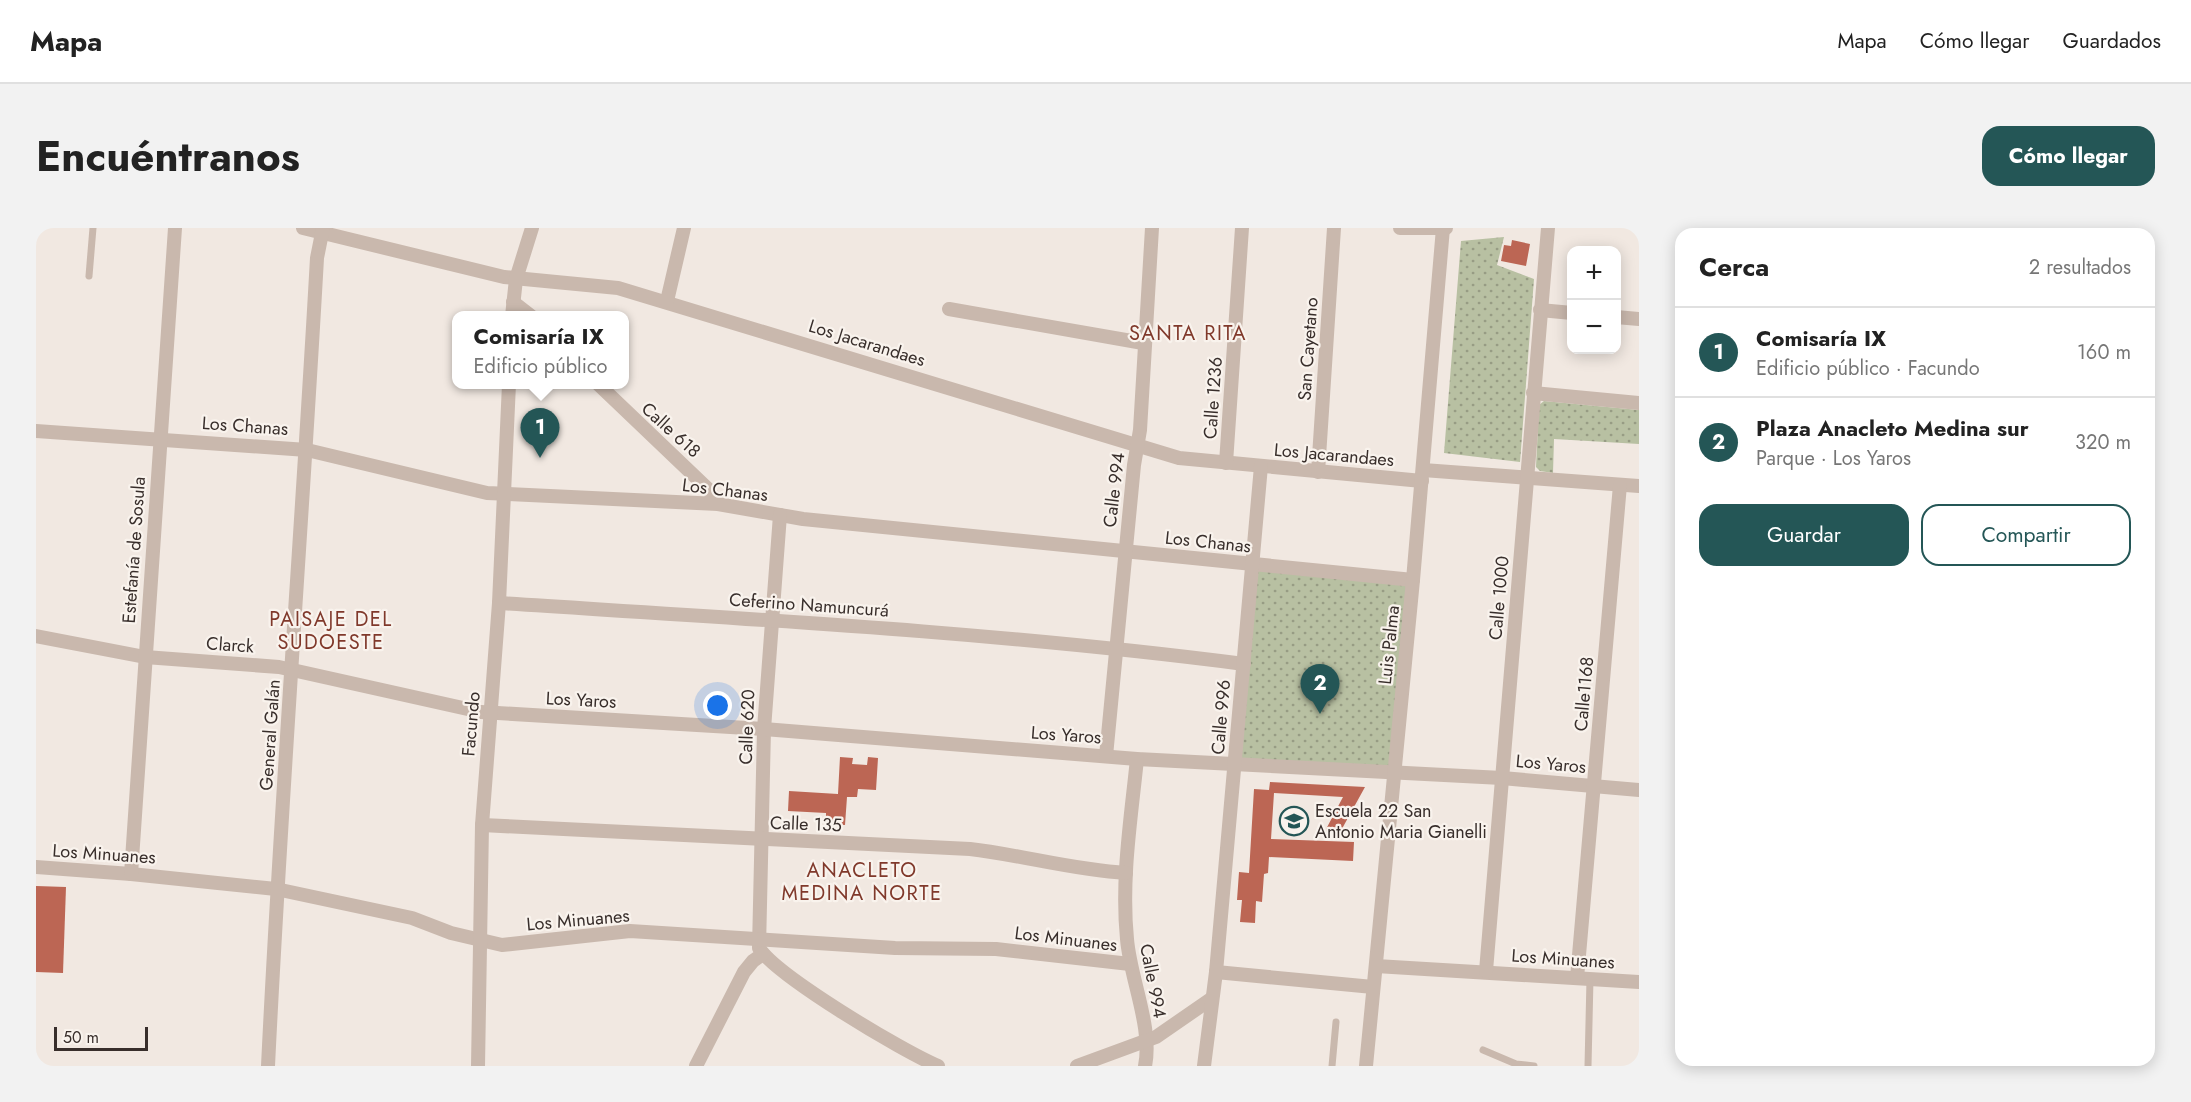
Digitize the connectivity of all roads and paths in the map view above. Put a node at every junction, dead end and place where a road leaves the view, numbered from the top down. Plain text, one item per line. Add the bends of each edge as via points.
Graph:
1 (93, 228) edge
2 (175, 228) edge
3 (303, 228) edge
4 (532, 228) edge
5 (684, 228) edge
6 (1152, 228) edge
7 (1242, 228) edge
8 (1334, 228) edge
9 (1401, 228) edge
10 (1444, 228) edge
11 (1548, 228) edge
12 (322, 230) edge
13 (89, 276) dead end
14 (516, 279) junction
15 (667, 301) junction
16 (513, 309) edge
17 (950, 309) dead end
18 (1540, 310) junction
19 (1567, 313) edge
20 (1621, 317) edge
21 (1639, 319) edge
22 (1143, 343) junction
23 (509, 389) edge
24 (602, 389) edge
25 (1533, 393) junction
26 (1639, 403) edge
27 (36, 431) edge
28 (159, 438) junction
29 (1138, 445) junction
30 (307, 450) junction
31 (1226, 463) junction
32 (1261, 466) junction
33 (1318, 472) junction
34 (1422, 475) junction
35 (1527, 478) junction
36 (1620, 485) junction
37 (1639, 486) edge
38 (503, 494) junction
39 (718, 504) junction
40 (780, 515) junction
41 (1125, 552) junction
42 (1253, 564) junction
43 (1413, 580) junction
44 (499, 603) junction
45 (770, 620) junction
46 (36, 636) edge
47 (1116, 647) junction
48 (145, 657) junction
49 (1244, 664) junction
50 (293, 669) junction
51 (490, 713) junction
52 (764, 729) junction
53 (1106, 756) junction
54 (1137, 759) junction
55 (1235, 765) junction
56 (1394, 772) junction
57 (1502, 778) junction
58 (1595, 786) junction
59 (1639, 790) edge
60 (482, 825) junction
61 (762, 840) junction
62 (36, 867) edge
63 (1126, 873) junction
64 (131, 874) junction
65 (276, 889) junction
66 (480, 941) junction
67 (757, 941) junction
68 (763, 954) junction
69 (1130, 964) junction
70 (1376, 966) junction
71 (1486, 971) junction
72 (1216, 972) junction
73 (1584, 978) junction
74 (1639, 982) edge
75 (1373, 987) junction
76 (1211, 999) junction
77 (1336, 1022) dead end
78 (1146, 1042) junction
79 (1483, 1050) dead end
80 (268, 1066) edge
81 (478, 1066) edge
82 (696, 1066) edge
83 (938, 1066) edge
84 (1077, 1066) edge
85 (1145, 1066) edge
86 (1204, 1066) edge
87 (1332, 1066) edge
88 (1366, 1066) edge
89 (1534, 1066) edge
90 (1588, 1066) edge

1 - 13 lane
2 - 28 street, Estefanía de Sosula
3 - 12 street, Los Jacarandaes
4 - 14 street
5 - 15 street
6 - 22 street, Calle 994
7 - 31 street, Calle 1236
8 - 33 street, San Cayetano
9 - 10 street
10 - 34 street, Luis Palma
11 - 18 street, Calle 1000
12 - 14 street, Los Jacarandaes
12 - 30 street, General Galán via 317,258
14 - 15 street, Los Jacarandaes via 605,285
14 - 16 street
15 - 29 street, Los Jacarandaes
17 - 22 street
18 - 19 street
18 - 25 street, Calle 1000
20 - 21 street
22 - 29 street, Calle 994
23 - 38 street, Facundo
24 - 39 street, Calle 618 via 708,489
25 - 26 street
25 - 35 street, Calle 1000
27 - 28 street, Los Chanas
28 - 30 street, Los Chanas
28 - 48 street, Estefanía de Sosula
29 - 31 street, Los Jacarandaes via 1179,458
29 - 41 street, Calle 994
30 - 38 street, Los Chanas
30 - 50 street, General Galán
31 - 32 street, Los Jacarandaes
32 - 33 street, Los Jacarandaes
32 - 42 street, Calle 996
33 - 34 street, Los Jacarandaes
34 - 35 street, Los Jacarandaes
34 - 43 street, Luis Palma
35 - 36 street, Los Jacarandaes
35 - 57 street, Calle 1000
36 - 37 street, Los Jacarandaes
36 - 58 street, Calle1168
38 - 39 street, Los Chanas
38 - 44 street, Facundo
39 - 40 street, Los Chanas
40 - 41 street, Los Chanas
40 - 45 street, Calle 620
41 - 42 street, Los Chanas
41 - 47 street, Calle 994
42 - 43 street, Los Chanas
42 - 49 street, Calle 996
43 - 56 street, Luis Palma
44 - 45 street, Ceferino Namuncurá
44 - 51 street, Facundo
45 - 47 street, Ceferino Namuncurá
45 - 52 street, Calle 620
46 - 48 street, Clarck
47 - 49 street, Ceferino Namuncurá
47 - 53 street, Calle 994
48 - 50 street, Clarck
48 - 64 street, Estefanía de Sosula
49 - 55 street, Calle 996
50 - 51 street, Clarck
50 - 65 street, General Galán
51 - 52 street, Los Yaros
51 - 60 street, Facundo
52 - 53 street, Los Yaros
52 - 61 street, Calle 620
53 - 54 street, Los Yaros
54 - 55 street, Los Yaros
54 - 63 street, Calle 994
55 - 56 street, Los Yaros
55 - 72 street, Calle 996
56 - 57 street, Los Yaros
56 - 70 street, Luis Palma
57 - 58 street, Los Yaros
57 - 71 street, Calle 1000
58 - 59 street, Los Yaros
58 - 73 street, Calle1168
60 - 61 street, Calle 135
60 - 66 street, Facundo
61 - 63 street, Calle 135 via 970,849
61 - 67 street, Calle 620
62 - 64 street, Los Minuanes
63 - 69 street, Calle 994
64 - 65 street, Los Minuanes
65 - 66 street, Los Minuanes via 412,918
65 - 80 street, General Galán
66 - 67 street, Los Minuanes via 502,945 616,931
66 - 81 street, Facundo
67 - 68 street
67 - 69 street, Los Minuanes via 996,949
68 - 82 street via 744,972
68 - 83 street via 845,1012
69 - 78 street, Calle 994
70 - 71 street, Los Minuanes
70 - 75 street, Luis Palma
71 - 73 street, Los Minuanes
72 - 75 street
72 - 76 street, Calle 996
73 - 74 street, Los Minuanes
73 - 90 lane
75 - 88 street, Luis Palma
76 - 78 street
76 - 86 street, Calle 996
77 - 87 lane
78 - 84 street
78 - 85 street, Calle 994
79 - 89 lane via 1516,1064

